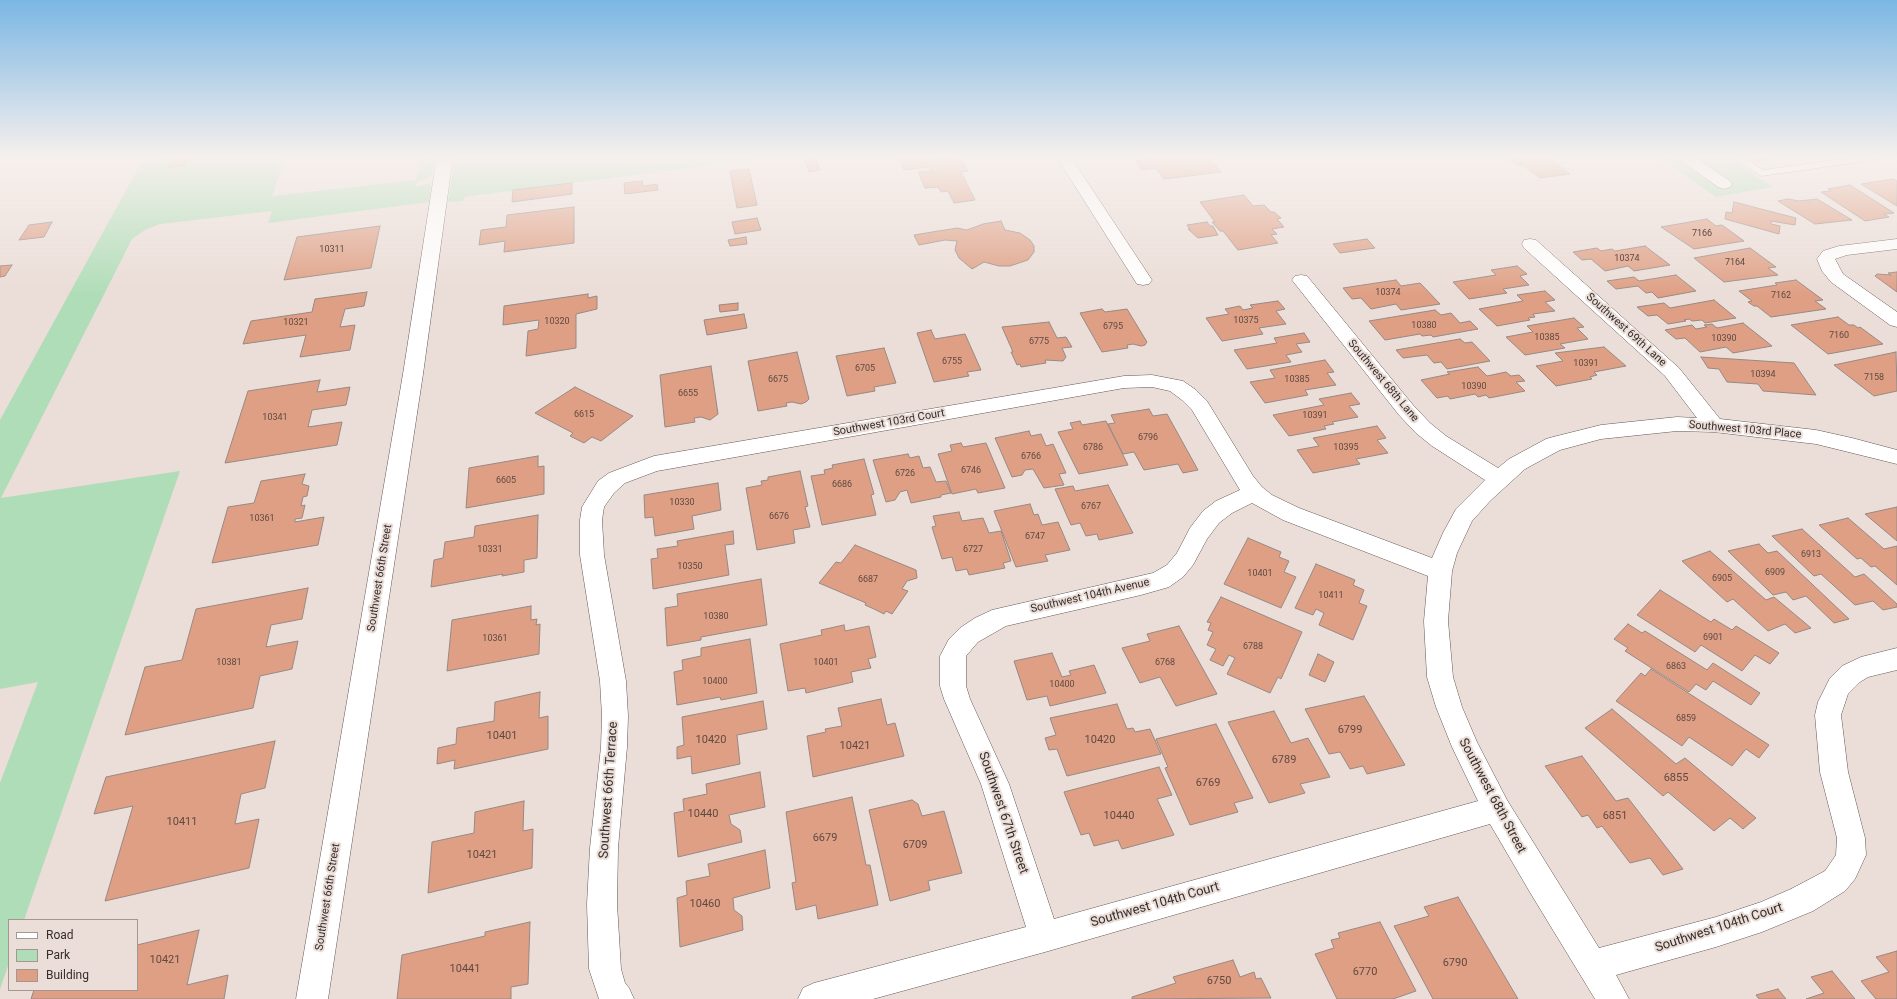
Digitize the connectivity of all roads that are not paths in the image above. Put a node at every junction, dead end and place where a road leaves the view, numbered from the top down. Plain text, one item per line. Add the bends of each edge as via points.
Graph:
1 (438, 203) edge
2 (1093, 203) edge
3 (1530, 244) dead end
4 (1897, 244) edge
5 (1143, 280) dead end
6 (1301, 280) dead end
7 (1897, 321) edge
8 (1714, 425) junction
9 (1897, 458) edge
10 (1499, 479) junction
11 (606, 487) joint
12 (1254, 493) junction
13 (1440, 572) junction
14 (958, 646) joint
15 (1897, 659) edge
16 (1497, 809) junction
17 (1045, 937) junction
18 (1592, 966) junction
19 (312, 999) edge
20 (618, 999) edge
21 (814, 999) edge
22 (1614, 999) edge

1 - 19 street, Southwest 66th Street
2 - 5 street
3 - 8 street, Southwest 69th Lane via 1672,372
4 - 7 street via 1845,250 1829,255 1826,259 1837,278
6 - 10 street, Southwest 68th Lane via 1423,428
8 - 9 street, Southwest 103rd Place via 1816,437
8 - 10 street, Southwest 103rd Place via 1677,424 1586,434 1534,453
10 - 13 street, Southwest 103rd Place via 1464,515 1445,553
11 - 12 street, Southwest 103rd Court via 617,478 654,464 1124,382 1152,381 1176,386 1200,406
11 - 20 street, Southwest 66th Terrace via 593,507 591,535 594,573 613,681 614,747 604,848 602,904 605,969 612,992
12 - 13 street via 1264,501 1291,514
12 - 14 street, Southwest 104th Avenue via 1211,517 1198,534 1185,559 1175,571 1161,580 1001,617 969,635
13 - 16 street, Southwest 68th Street via 1436,621 1440,677 1456,728
14 - 17 street, Southwest 67th Street via 953,656 953,686 995,784
15 - 18 street, Southwest 104th Court via 1861,668 1851,674 1839,686 1831,702 1828,715 1834,772 1851,838 1851,855 1845,869 1835,881 1802,900 1750,921
16 - 17 street, Southwest 104th Court
16 - 18 street, Southwest 68th Street
17 - 21 street, Southwest 104th Court
18 - 22 street, Southwest 68th Street

